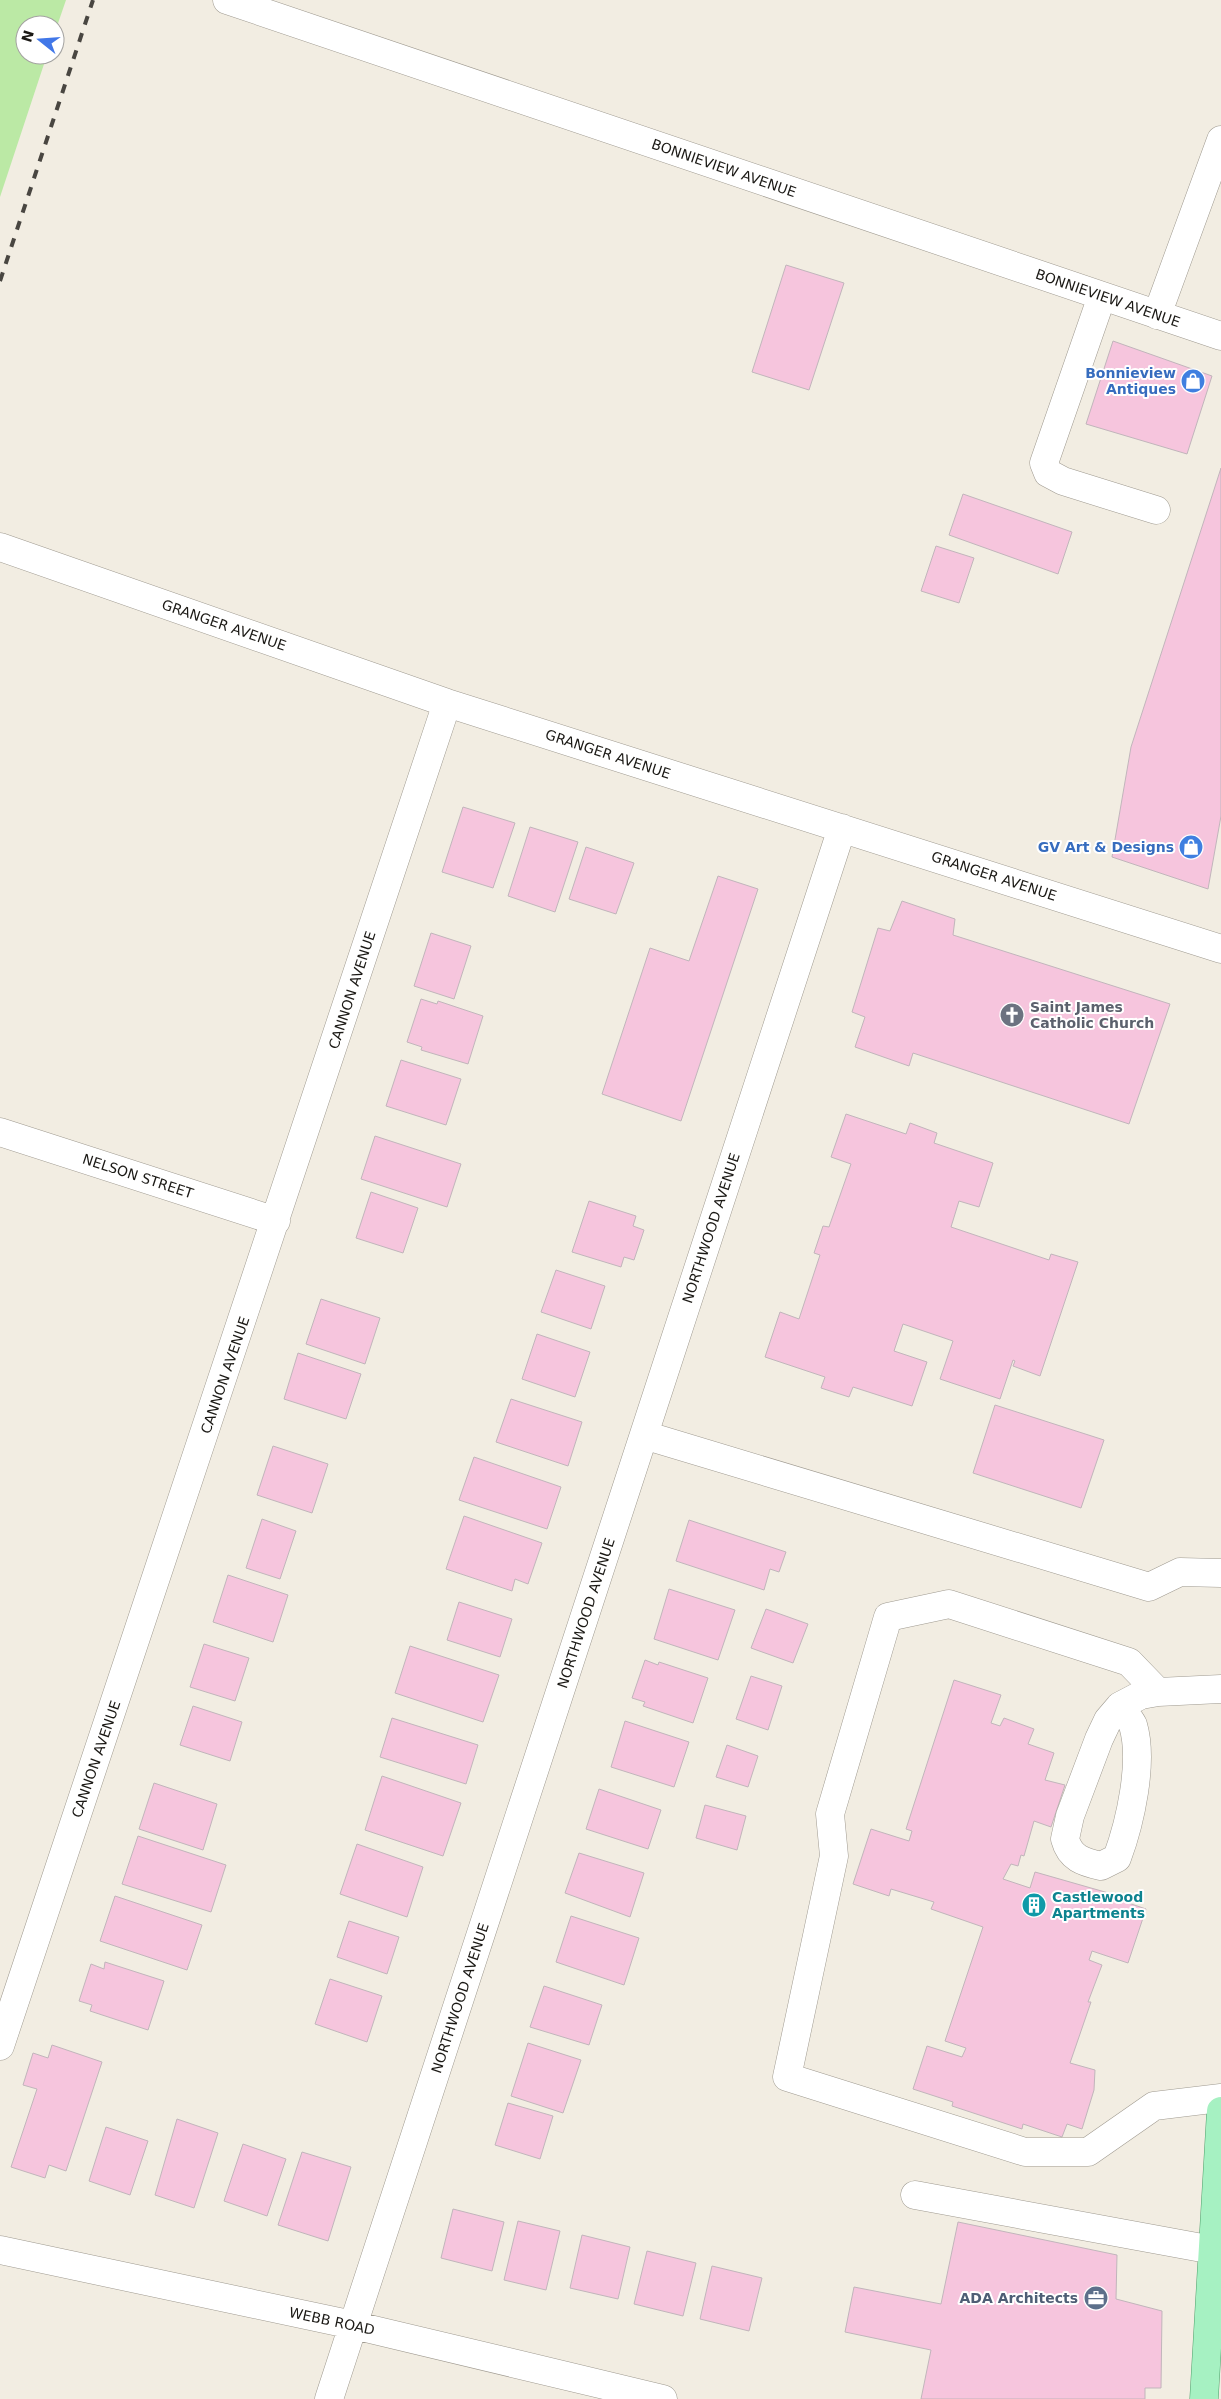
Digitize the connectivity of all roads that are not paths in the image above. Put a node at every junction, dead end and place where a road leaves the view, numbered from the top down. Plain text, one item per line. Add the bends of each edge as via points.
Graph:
1 (227, 0) edge
2 (1221, 140) edge
3 (1102, 296) junction
4 (1158, 315) junction
5 (1221, 336) edge
6 (1156, 510) dead end
7 (0, 547) edge
8 (447, 703) junction
9 (842, 828) junction
10 (1221, 949) edge
11 (0, 1132) edge
12 (276, 1221) junction
13 (644, 1435) junction
14 (1221, 1573) edge
15 (1221, 1689) edge
16 (1158, 1692) junction
17 (1120, 1706) junction
18 (0, 2046) edge
19 (1221, 2098) edge
20 (1221, 2110) edge
21 (915, 2195) dead end
22 (1218, 2214) edge
23 (0, 2250) edge
24 (1213, 2250) junction
25 (353, 2325) junction
26 (329, 2399) edge
27 (663, 2399) edge
28 (1204, 2399) edge

1 - 3 street, BONNIEVIEW AVENUE
2 - 4 street
3 - 4 street, BONNIEVIEW AVENUE
3 - 6 street via 1044,463 1048,473 1063,481
4 - 5 street, BONNIEVIEW AVENUE
7 - 8 street, GRANGER AVENUE
8 - 9 street, GRANGER AVENUE
8 - 12 street, CANNON AVENUE
9 - 10 street, GRANGER AVENUE
9 - 13 street, NORTHWOOD AVENUE
11 - 12 street, NELSON STREET
12 - 18 street, CANNON AVENUE
13 - 14 street via 1149,1587 1180,1572
13 - 25 street, NORTHWOOD AVENUE
15 - 16 street
16 - 17 street
16 - 19 street via 1129,1662 949,1604 888,1617 830,1814 834,1856 787,2077 1025,2152 1088,2152 1154,2106
17 - 17 street via 1108,1720 1099,1739 1076,1797 1065,1839 1075,1858 1101,1866 1117,1858 1135,1777 1136,1743 1132,1724
20 - 22 main road
21 - 24 street
22 - 24 main road
23 - 25 street, WEBB ROAD
24 - 28 main road
25 - 26 street, NORTHWOOD AVENUE
25 - 27 street, WEBB ROAD

